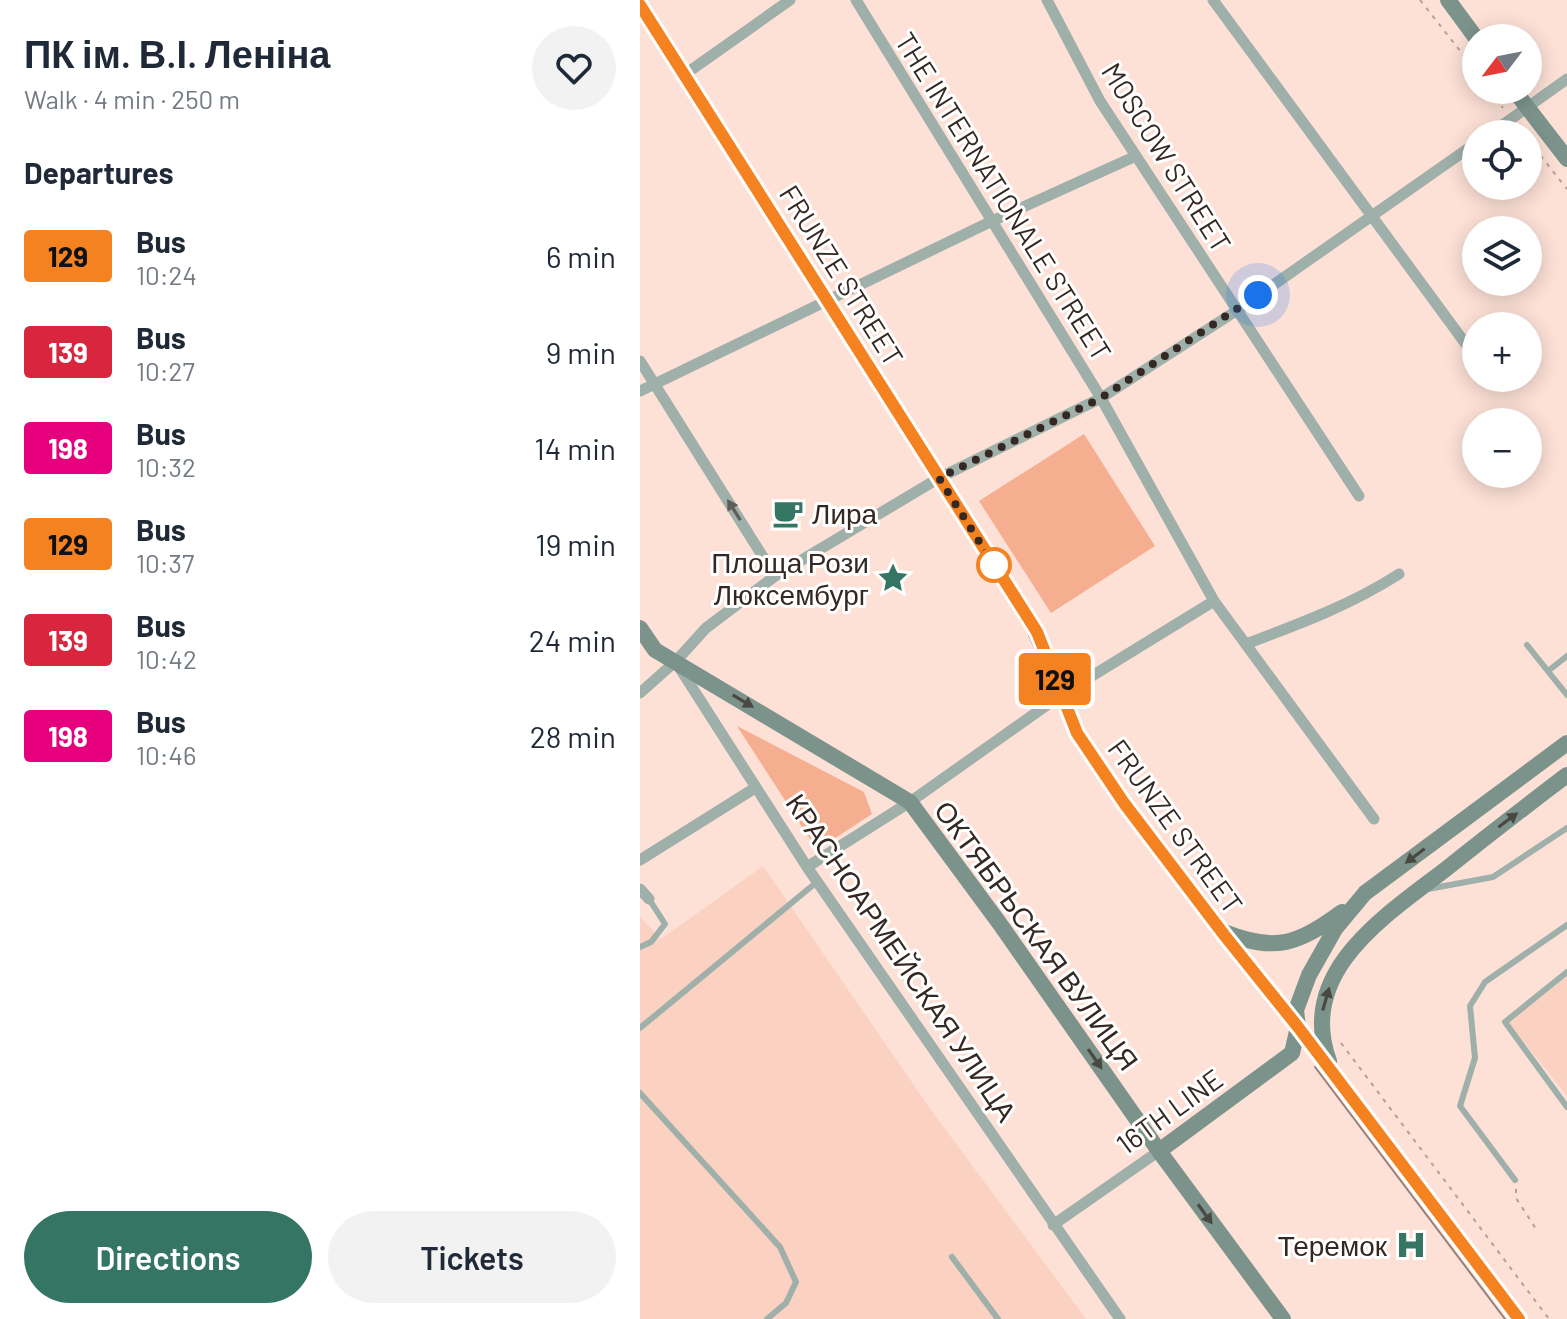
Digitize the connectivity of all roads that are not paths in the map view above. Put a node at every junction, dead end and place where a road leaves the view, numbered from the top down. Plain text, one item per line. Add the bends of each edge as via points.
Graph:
1 (790, 0) edge
2 (856, 0) edge
3 (1047, 0) edge
4 (1213, 0) edge
5 (1448, 0) edge
6 (640, 5) edge
7 (1466, 24) edge
8 (684, 75) junction
9 (1567, 79) edge
10 (1524, 104) edge
11 (1527, 108) junction
12 (1510, 120) edge
13 (1462, 153) edge
14 (1136, 156) junction
15 (1567, 159) edge
16 (1371, 216) junction
17 (990, 222) junction
18 (827, 301) junction
19 (1236, 311) junction
20 (1462, 339) edge
21 (640, 361) edge
22 (655, 385) junction
23 (640, 391) edge
24 (1101, 398) junction
25 (939, 478) junction
26 (1359, 496) dead end
27 (1399, 574) dead end
28 (775, 576) junction
29 (1214, 601) junction
30 (640, 628) edge
31 (1246, 644) junction
32 (1527, 645) dead end
33 (1567, 656) edge
34 (676, 661) junction
35 (1548, 671) junction
36 (640, 693) edge
37 (1061, 695) junction
38 (1567, 695) edge
39 (1567, 743) edge
40 (1567, 775) edge
41 (755, 788) junction
42 (910, 802) junction
43 (1374, 819) dead end
44 (1567, 828) edge
45 (640, 860) edge
46 (807, 867) junction
47 (818, 881) junction
48 (640, 889) edge
49 (1416, 891) junction
50 (1365, 893) junction
51 (649, 899) joint
52 (1567, 925) edge
53 (1221, 931) junction
54 (640, 947) edge
55 (1567, 972) edge
56 (1298, 1027) junction
57 (640, 1028) edge
58 (1334, 1074) junction
59 (640, 1093) edge
60 (1567, 1107) edge
61 (1159, 1151) junction
62 (1515, 1180) road end
63 (1053, 1225) junction
64 (952, 1257) dead end
65 (767, 1319) edge
66 (998, 1319) edge
67 (1120, 1319) edge
68 (1283, 1319) edge
69 (1519, 1319) edge

1 - 8 street
2 - 17 street, THE INTERNATIONALE STREET
3 - 14 street, MOSCOW STREET via 1100,101
4 - 16 street
5 - 7 street
6 - 8 street, FRUNZE STREET
8 - 18 street, FRUNZE STREET
9 - 11 street
10 - 11 street
11 - 12 street
11 - 15 street
13 - 16 street
14 - 17 street
14 - 19 street, MOSCOW STREET
16 - 19 street
16 - 20 street
17 - 18 street
17 - 24 street, THE INTERNATIONALE STREET
18 - 22 street
18 - 25 street, FRUNZE STREET
19 - 24 street
19 - 26 street, MOSCOW STREET
21 - 22 street
22 - 23 street
28 -> 22 street
24 - 25 street
24 - 29 street, THE INTERNATIONALE STREET
25 - 28 street
25 - 37 street, FRUNZE STREET via 1037,632
27 - 31 street via 1324,615
28 - 34 street via 706,628
29 - 31 street, THE INTERNATIONALE STREET
29 - 37 street
30 - 34 street, КРАСНОАРМЕЙСКАЯ УЛИЦА via 655,650
31 - 43 street, THE INTERNATIONALE STREET
32 - 35 lane
33 - 35 lane
34 - 36 street
34 - 41 street, КРАСНОАРМЕЙСКАЯ УЛИЦА
34 -> 42 street, ОКТЯБРЬСКАЯ ВУЛИЦЯ
35 - 38 lane
37 - 42 street
37 - 53 street, FRUNZE STREET via 1077,733 1124,803
39 -> 50 street
49 -> 40 street
41 - 45 street
41 - 46 street, КРАСНОАРМЕЙСКАЯ УЛИЦА
42 - 46 street
42 -> 61 street, ОКТЯБРЬСКАЯ ВУЛИЦЯ
44 - 49 lane via 1493,877
46 - 47 street, КРАСНОАРМЕЙСКАЯ УЛИЦА
47 - 57 lane
47 - 63 street, КРАСНОАРМЕЙСКАЯ УЛИЦА
48 - 51 street
58 -> 49 street via 1321,1024 1332,981 1358,940
50 - 53 street via 1319,928 1278,944 1258,945
50 - 56 street, 16TH LINE via 1335,929 1309,975 1296,1010
51 - 54 lane via 665,924
52 - 62 lane via 1485,982 1470,1006 1475,1058 1460,1106
53 - 56 street, FRUNZE STREET
55 - 60 lane via 1505,1022
56 - 58 street, FRUNZE STREET
56 - 61 street, 16TH LINE via 1292,1053
58 - 69 street, FRUNZE STREET
59 - 65 lane via 780,1247 796,1282 786,1303
61 - 63 street, 16TH LINE
61 -> 68 street, ОКТЯБРЬСКАЯ ВУЛИЦЯ
63 - 67 street, КРАСНОАРМЕЙСКАЯ УЛИЦА
64 - 66 lane

